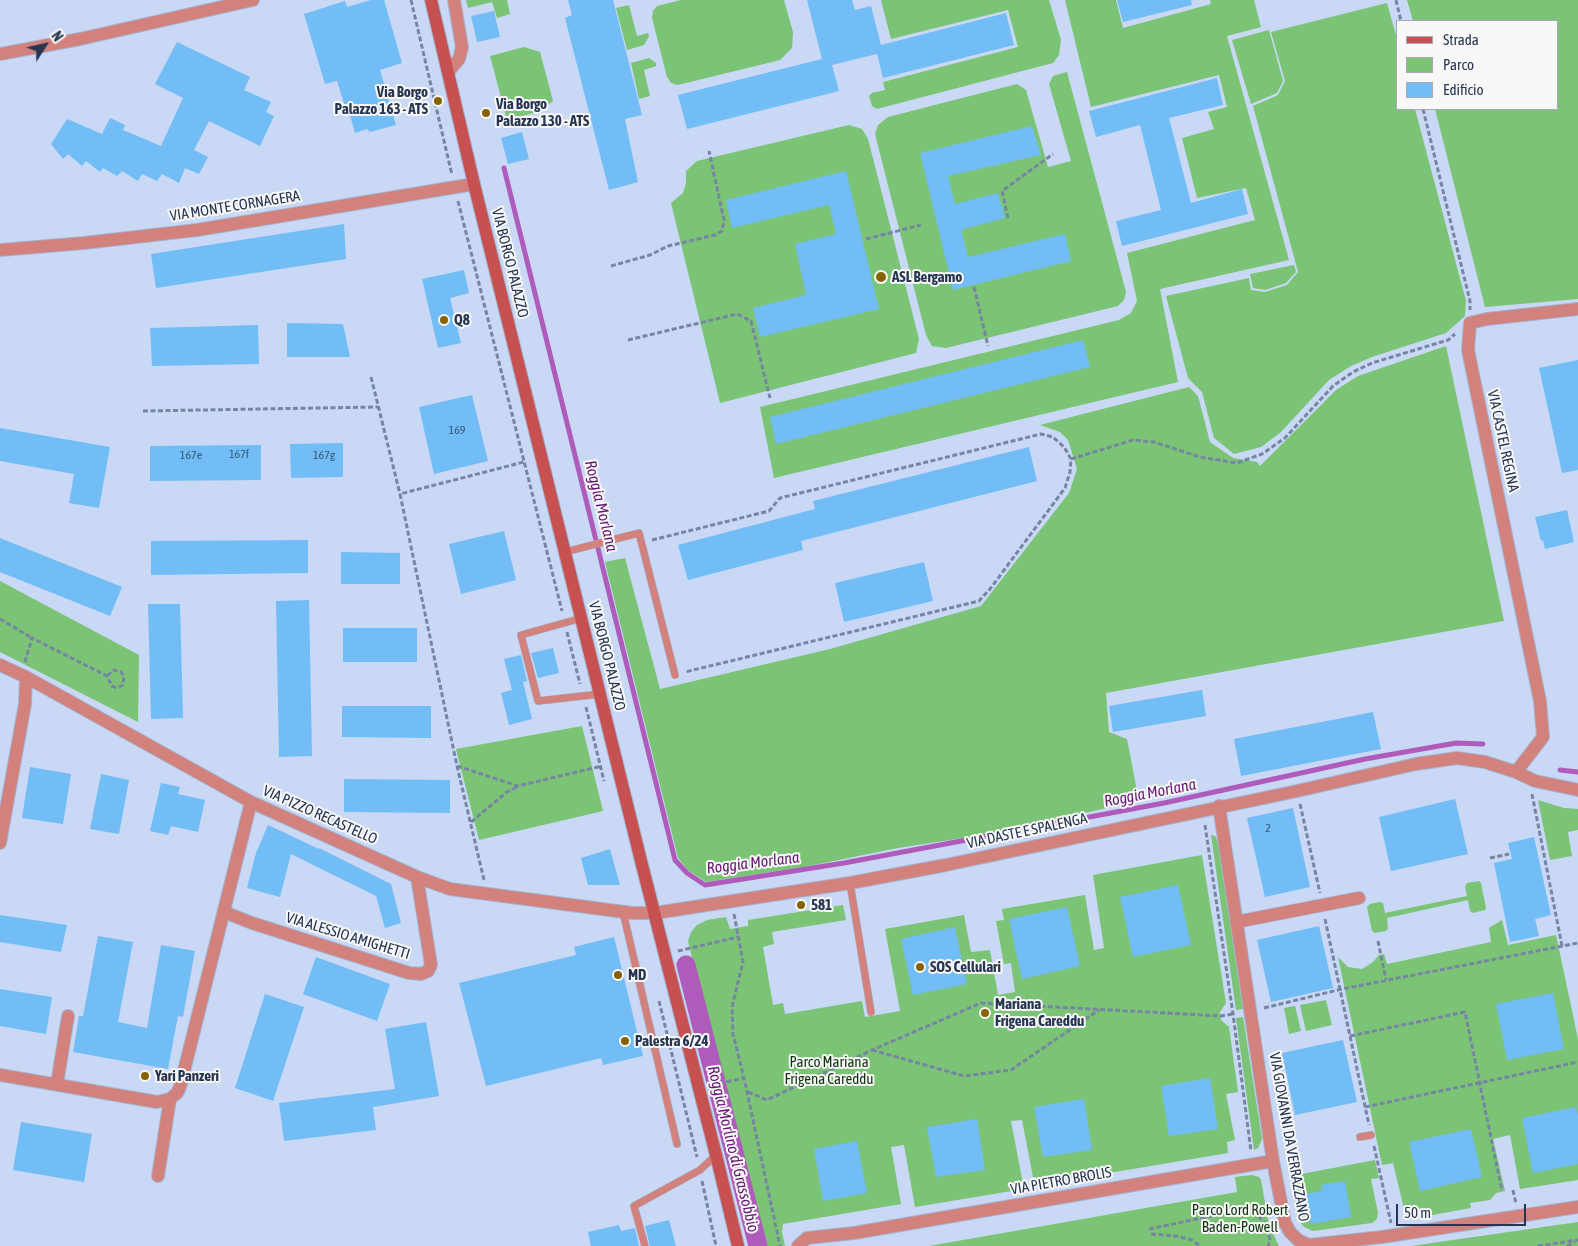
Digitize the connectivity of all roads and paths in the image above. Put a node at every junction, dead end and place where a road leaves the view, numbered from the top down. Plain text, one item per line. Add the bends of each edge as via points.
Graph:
1 (253, 0) edge
2 (411, 0) edge
3 (431, 0) edge
4 (454, 0) edge
5 (1396, 0) edge
6 (412, 6) dead end
7 (1401, 20) edge
8 (0, 54) edge
9 (448, 72) junction
10 (1423, 110) edge
11 (709, 152) dead end
12 (1053, 154) dead end
13 (474, 184) junction
14 (1008, 218) dead end
15 (921, 225) dead end
16 (866, 239) dead end
17 (0, 250) edge
18 (611, 266) dead end
19 (974, 287) dead end
20 (1578, 309) edge
21 (1470, 323) junction
22 (628, 340) dead end
23 (988, 346) dead end
24 (371, 377) dead end
25 (770, 398) dead end
26 (378, 406) junction
27 (144, 411) dead end
28 (1070, 459) junction
29 (524, 462) dead end
30 (400, 494) junction
31 (642, 542) junction
32 (571, 550) junction
33 (582, 618) junction
34 (0, 619) edge
35 (32, 638) junction
36 (0, 665) edge
37 (674, 675) joint
38 (107, 676) junction
39 (26, 678) junction
40 (600, 694) junction
41 (617, 762) junction
42 (457, 766) junction
43 (1516, 772) junction
44 (1535, 781) junction
45 (518, 786) junction
46 (1578, 790) edge
47 (1297, 791) junction
48 (250, 802) junction
49 (1219, 806) junction
50 (470, 823) junction
51 (1204, 824) dead end
52 (0, 843) edge
53 (1509, 854) dead end
54 (1490, 858) dead end
55 (417, 877) junction
56 (850, 883) junction
57 (485, 885) dead end
58 (1359, 898) dead end
59 (1323, 905) junction
60 (224, 912) junction
61 (623, 912) junction
62 (743, 912) dead end
63 (655, 913) junction
64 (1236, 922) junction
65 (738, 937) junction
66 (1378, 941) dead end
67 (1578, 944) edge
68 (1562, 946) junction
69 (665, 954) junction
70 (1386, 980) junction
71 (1340, 990) junction
72 (1099, 1010) junction
73 (1250, 1010) junction
74 (871, 1012) dead end
75 (1233, 1014) junction
76 (68, 1016) dead end
77 (1350, 1036) junction
78 (872, 1050) junction
79 (1578, 1062) edge
80 (0, 1075) edge
81 (744, 1078) junction
82 (1480, 1083) junction
83 (57, 1084) junction
84 (715, 1084) dead end
85 (747, 1091) junction
86 (170, 1099) junction
87 (1365, 1107) junction
88 (1371, 1135) junction
89 (1360, 1138) dead end
90 (676, 1144) dead end
91 (1251, 1151) dead end
92 (716, 1155) junction
93 (1273, 1161) junction
94 (158, 1176) dead end
95 (1502, 1191) dead end
96 (1578, 1207) edge
97 (1150, 1229) dead end
98 (854, 1233) junction
99 (1151, 1234) dead end
100 (1387, 1237) junction
101 (1578, 1240) edge
102 (645, 1246) edge
103 (738, 1246) edge
104 (780, 1246) edge
105 (798, 1246) edge
106 (839, 1246) edge
107 (1200, 1246) edge
108 (1268, 1246) edge
109 (1538, 1246) edge
110 (1567, 1246) edge

1 - 8 street
2 - 6 path
3 - 9 main road, VIA BORGO PALAZZO
4 - 9 street via 462,47 459,59
5 - 7 path
9 - 13 main road, VIA BORGO PALAZZO
10 - 21 path via 1470,301
11 - 18 path via 724,220 722,231
12 - 14 path via 1002,191
13 - 17 street, VIA MONTE CORNAGERA via 197,230
13 - 32 main road, VIA BORGO PALAZZO
15 - 16 path
19 - 23 path
20 - 21 street
21 - 28 path via 1448,340 1353,372 1333,386 1285,438 1262,454 1237,463 1211,460 1154,442 1133,440
21 - 43 street, VIA CASTEL REGINA via 1468,350 1540,701 1543,737
22 - 25 path via 737,314 751,321
24 - 26 path
26 - 27 path
26 - 30 path
28 - 31 path via 1064,447 1053,437 1041,434 780,498 769,511
28 - 37 path via 1065,488 990,590 979,600
29 - 30 path
30 - 42 path
31 - 32 lane via 640,533
31 - 37 lane
32 - 33 main road, VIA BORGO PALAZZO
33 - 40 main road, VIA BORGO PALAZZO
33 - 40 lane via 521,635 538,700
34 - 35 path
35 - 38 path
35 - 39 path via 25,665
36 - 39 street, VIA PIZZO RECASTELLO
38 - 38 path via 112,686 123,685 121,672 114,670
39 - 48 street, VIA PIZZO RECASTELLO
39 - 52 street via 25,704
40 - 41 main road, VIA BORGO PALAZZO
41 - 45 path
41 - 63 main road, VIA BORGO PALAZZO
42 - 45 path
42 - 50 path
43 - 44 street, VIA DASTE E SPALENGA
43 - 47 street, VIA DASTE E SPALENGA via 1485,762 1457,758
44 - 46 street, VIA DASTE E SPALENGA
44 - 68 path via 1531,790
45 - 50 path
47 - 49 street, VIA DASTE E SPALENGA
47 - 59 path
48 - 55 street, VIA PIZZO RECASTELLO
48 - 60 street
49 - 56 street, VIA DASTE E SPALENGA
49 - 64 street, VIA GIOVANNI DA VERRAZZANO
50 - 57 path
51 - 75 path
53 - 54 path
55 - 60 street, VIA ALESSIO AMIGHETTI via 431,965 421,974
55 - 61 street, VIA PIZZO RECASTELLO via 450,890
56 - 63 street, VIA DASTE E SPALENGA
56 - 74 lane
58 - 59 street
59 - 64 street
59 - 71 path
60 - 86 street via 180,1087
61 - 63 street, VIA PIZZO RECASTELLO
61 - 90 lane
62 - 65 path via 734,914
63 - 69 main road, VIA BORGO PALAZZO
64 - 73 street, VIA GIOVANNI DA VERRAZZANO
65 - 69 path
65 - 81 path via 743,962 732,1007 733,1034
66 - 70 path
67 - 68 path
68 - 70 path
69 - 92 main road, VIA BORGO PALAZZO
70 - 71 path
71 - 73 path
71 - 77 path
72 - 75 path
72 - 78 path via 981,1003
72 - 78 path via 1011,1070 964,1076
73 - 75 path
73 - 93 street, VIA GIOVANNI DA VERRAZZANO
75 - 91 path
76 - 83 street
77 - 82 path via 1465,1012
77 - 87 path
78 - 85 path via 767,1100
79 - 82 path
80 - 83 street
81 - 84 path
81 - 85 path
82 - 87 path
82 - 95 path
83 - 86 street via 157,1102
85 - 104 path
86 - 94 street
87 - 88 path
88 - 89 lane
88 - 100 path
92 - 102 lane via 700,1170 634,1206
92 - 103 main road, VIA BORGO PALAZZO
93 - 98 street, VIA PIETRO BROLIS
93 - 100 street, VIA GIOVANNI DA VERRAZZANO via 1285,1222 1298,1240 1309,1245
96 - 100 street, VIA GIOVANNI DA VERRAZZANO
97 - 108 path via 1240,1210 1249,1211 1264,1222 1268,1230
98 - 105 street, VIA PIETRO BROLIS via 808,1238
98 - 106 street
99 - 107 path via 1176,1236
101 - 109 path
101 - 110 path

